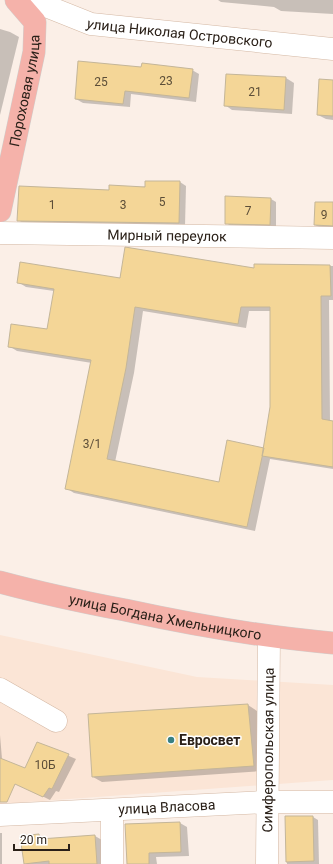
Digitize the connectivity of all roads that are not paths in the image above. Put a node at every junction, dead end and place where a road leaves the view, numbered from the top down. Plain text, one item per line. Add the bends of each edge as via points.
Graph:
1 (28, 0) edge
2 (333, 49) edge
3 (1, 198) edge
4 (0, 233) edge
5 (333, 238) edge
6 (0, 582) edge
7 (268, 637) junction
8 (333, 643) edge
9 (0, 689) edge
10 (56, 722) dead end
11 (267, 802) junction
12 (333, 802) edge
13 (112, 810) junction
14 (0, 815) edge
15 (112, 864) edge
16 (267, 864) edge

1 - 2 street, улица Николая Островского via 91,24
1 - 3 main road, Пороховая улица via 35,22 34,52
4 - 5 street, Мирный переулок
6 - 7 main road, улица Богдана Хмельницкого via 189,624
7 - 8 main road, улица Богдана Хмельницкого
7 - 11 street, Симферопольская улица
9 - 10 street
11 - 12 street, улица Власова
11 - 13 street, улица Власова
11 - 16 street, Симферопольская улица
13 - 14 street, улица Власова
13 - 15 street

